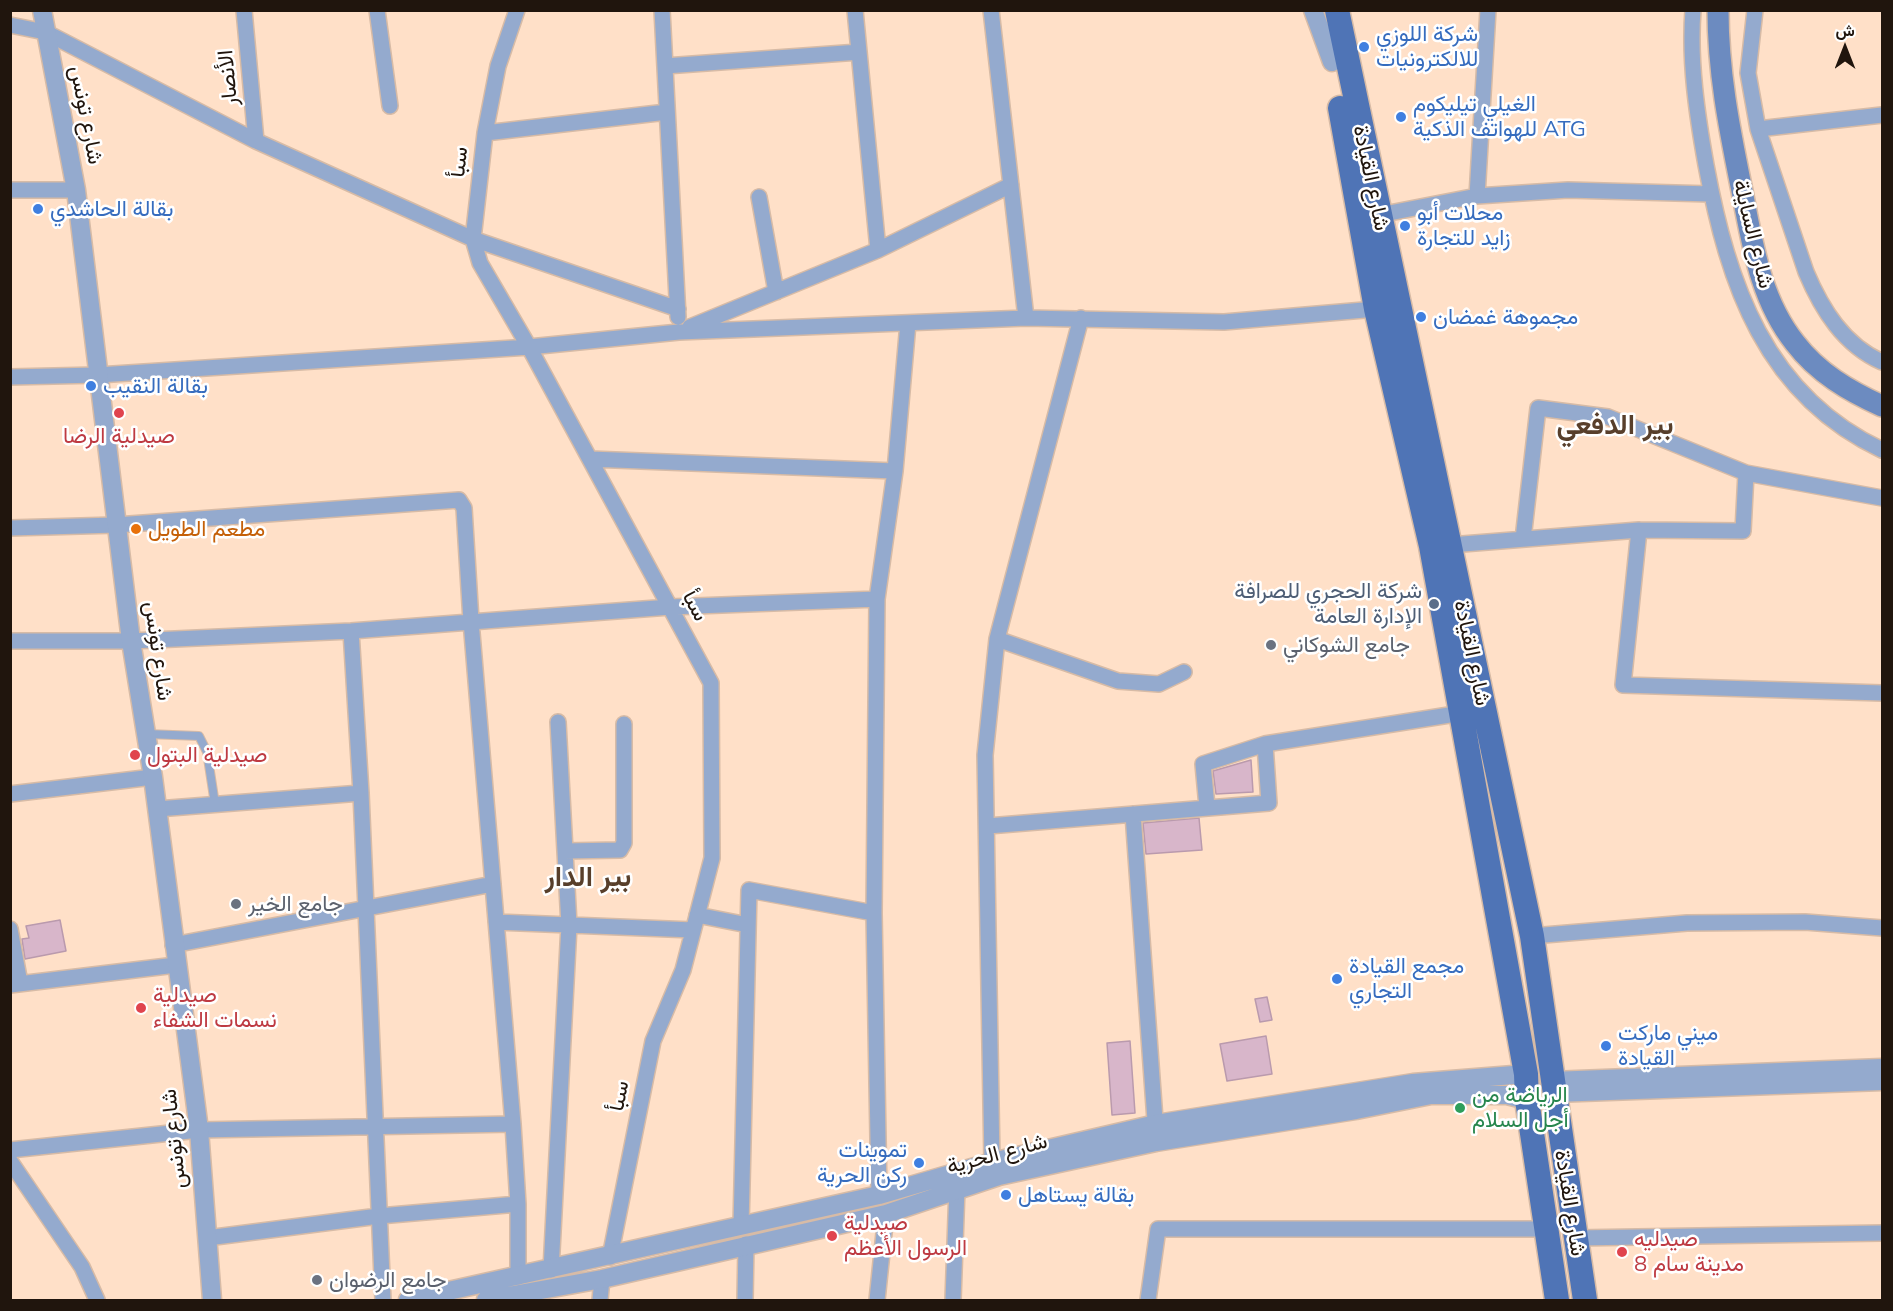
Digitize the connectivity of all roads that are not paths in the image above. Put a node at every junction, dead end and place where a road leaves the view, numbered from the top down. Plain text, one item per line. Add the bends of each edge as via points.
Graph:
1 (42, 10) edge
2 (244, 10) edge
3 (377, 10) edge
4 (517, 10) edge
5 (662, 10) edge
6 (855, 10) edge
7 (991, 10) edge
8 (1313, 10) edge
9 (1323, 10) edge
10 (1337, 10) edge
11 (1348, 10) edge
12 (1488, 10) edge
13 (1693, 10) edge
14 (1718, 10) edge
15 (1755, 10) edge
16 (10, 25) edge
17 (45, 32) junction
18 (859, 52) junction
19 (1339, 62) junction
20 (665, 66) junction
21 (390, 106) dead end
22 (667, 112) junction
23 (1882, 115) edge
24 (1758, 129) junction
25 (485, 133) junction
26 (256, 141) junction
27 (1011, 185) junction
28 (10, 190) edge
29 (76, 190) junction
30 (1711, 194) junction
31 (1477, 196) junction
32 (759, 197) dead end
33 (1379, 215) junction
34 (473, 239) junction
35 (878, 250) junction
36 (776, 292) junction
37 (678, 309) junction
38 (1376, 309) junction
39 (1026, 318) junction
40 (1080, 318) junction
41 (909, 322) junction
42 (679, 332) junction
43 (529, 347) junction
44 (1882, 362) edge
45 (98, 375) junction
46 (10, 377) edge
47 (1882, 406) edge
48 (1882, 450) edge
49 (590, 459) junction
50 (895, 471) junction
51 (1746, 473) junction
52 (1882, 498) edge
53 (116, 525) junction
54 (10, 528) edge
55 (1639, 530) junction
56 (1523, 539) junction
57 (1450, 545) junction
58 (878, 599) junction
59 (670, 607) junction
60 (471, 621) junction
61 (351, 631) junction
62 (997, 639) junction
63 (131, 640) junction
64 (10, 641) edge
65 (1184, 672) dead end
66 (1882, 693) edge
67 (1462, 713) junction
68 (558, 722) dead end
69 (624, 724) dead end
70 (146, 734) junction
71 (1265, 744) junction
72 (153, 777) junction
73 (361, 793) junction
74 (10, 794) edge
75 (215, 804) junction
76 (1207, 807) junction
77 (157, 809) junction
78 (1133, 814) junction
79 (988, 826) junction
80 (565, 851) junction
81 (493, 884) junction
82 (366, 908) junction
83 (874, 914) junction
84 (496, 922) junction
85 (695, 923) junction
86 (569, 925) junction
87 (748, 925) junction
88 (1882, 928) edge
89 (10, 929) edge
90 (1532, 936) junction
91 (173, 945) junction
92 (176, 965) junction
93 (15, 984) edge
94 (1882, 1068) edge
95 (1526, 1074) junction
96 (1882, 1082) edge
97 (1552, 1087) junction
98 (1527, 1100) junction
99 (513, 1124) junction
100 (376, 1127) junction
101 (199, 1130) junction
102 (1156, 1133) junction
103 (10, 1150) edge
104 (10, 1161) edge
105 (992, 1162) junction
106 (957, 1188) junction
107 (879, 1195) junction
108 (518, 1204) junction
109 (886, 1214) junction
110 (379, 1216) junction
111 (741, 1226) junction
112 (1548, 1229) junction
113 (1882, 1233) edge
114 (207, 1238) junction
115 (1576, 1238) junction
116 (746, 1244) junction
117 (610, 1257) junction
118 (551, 1270) junction
119 (518, 1277) junction
120 (602, 1279) junction
121 (97, 1300) edge
122 (212, 1300) edge
123 (382, 1300) edge
124 (408, 1300) edge
125 (486, 1300) edge
126 (600, 1300) edge
127 (745, 1300) edge
128 (877, 1300) edge
129 (953, 1300) edge
130 (1148, 1300) edge
131 (1557, 1300) edge
132 (1585, 1300) edge

1 - 17 street, شارع تونس
2 - 26 street, الأنصار
3 - 21 street
4 - 25 street, سبأ via 498,66
5 - 20 street
6 - 18 street
7 - 27 street
8 - 19 street
9 - 19 main road, شارع القيادة
10 - 19 main road, شارع القيادة
11 - 19 street
12 - 31 street
13 - 30 street via 1697,108
14 - 47 main road, شارع السايلة via 1722,94 1754,253 1767,293 1784,327 1806,357 1841,385
15 - 24 street via 1748,73
16 - 17 street
17 - 26 street
17 - 29 street, شارع تونس
18 - 20 street
18 - 35 street
19 - 33 main road, شارع القيادة
19 - 38 main road, شارع القيادة
20 - 22 street
22 - 25 street
22 - 37 street
23 - 24 street
24 - 44 street via 1814,291 1844,335
25 - 34 street, سبأ
26 - 34 street
27 - 35 street
27 - 39 street
28 - 29 street
29 - 45 street, شارع تونس
30 - 31 street via 1568,190
30 - 48 street via 1739,294 1764,344 1815,406 1851,434
31 - 33 street
32 - 36 street
33 - 57 main road, شارع القيادة
34 - 37 street
34 - 43 street, سبأ via 480,263
35 - 36 street
36 - 42 street
37 - 42 street
38 - 40 street via 1224,322
38 - 67 main road, شارع القيادة via 1431,546
39 - 40 street
39 - 41 street
40 - 62 street
41 - 42 street
41 - 50 street
42 - 43 street
43 - 45 street
43 - 49 street, سبأ
45 - 46 street
45 - 53 street, شارع تونس
49 - 50 street
49 - 59 street, سبأ
50 - 58 street
51 - 52 street
51 - 55 street via 1743,531
51 - 56 street via 1608,417 1538,408
53 - 54 street
53 - 60 street via 459,500 464,508
53 - 63 street, شارع تونس
55 - 56 street
55 - 66 street via 1623,685
56 - 57 street
57 - 90 main road, شارع القيادة
58 - 59 street
58 - 83 street
59 - 60 street
59 - 85 street, سبأ via 711,683 712,858
60 - 61 street
60 - 81 street
61 - 63 street
61 - 73 street
62 - 65 street via 1118,681 1159,684
62 - 79 street via 985,755
63 - 64 street
63 - 70 street, شارع تونس
67 - 71 street
67 - 95 main road, شارع القيادة
68 - 80 street
69 - 80 street via 621,850
70 - 72 street, شارع تونس
70 - 75 lane via 199,736 207,752
71 - 76 street via 1203,764
71 - 76 street via 1269,802
72 - 74 street
72 - 77 street, شارع تونس
73 - 75 street
73 - 82 street
75 - 77 street
76 - 78 street
77 - 91 street, شارع تونس
78 - 79 street
78 - 102 street
79 - 105 street
80 - 86 street
81 - 82 street
81 - 84 street
82 - 91 street
82 - 100 street
83 - 87 street via 749,890
83 - 107 street
84 - 86 street
84 - 99 street
85 - 86 street
85 - 87 street
85 - 117 street, سبأ via 683,970 652,1041
86 - 118 street
87 - 111 street
88 - 90 street via 1805,922 1687,923
89 - 93 street
90 - 97 main road, شارع القيادة
91 - 92 street, شارع تونس
92 - 93 street
92 - 101 street, شارع تونس
94 - 97 street
95 - 98 main road, شارع القيادة
95 - 102 street via 1413,1083
96 - 97 street
97 - 115 main road, شارع القيادة
98 - 102 street, شارع الحرية via 1507,1095 1431,1095 1356,1110
98 - 112 main road, شارع القيادة
99 - 100 street
99 - 108 street
100 - 101 street
100 - 110 street
101 - 103 street
101 - 114 street, شارع تونس
102 - 105 street
102 - 106 street, شارع الحرية
104 - 121 street via 82,1267
105 - 107 street
106 - 109 street, شارع الحرية
106 - 129 street
107 - 111 street
108 - 110 street
108 - 119 street
109 - 116 street, شارع الحرية
109 - 128 street
110 - 114 street
110 - 123 street
111 - 117 street
112 - 130 street via 1158,1229
112 - 131 main road, شارع القيادة
113 - 115 street
114 - 122 street, شارع تونس
115 - 132 main road, شارع القيادة
116 - 120 street, شارع الحرية
116 - 127 street
117 - 118 street
118 - 119 street
119 - 124 street
120 - 125 street, شارع الحرية
120 - 126 street

